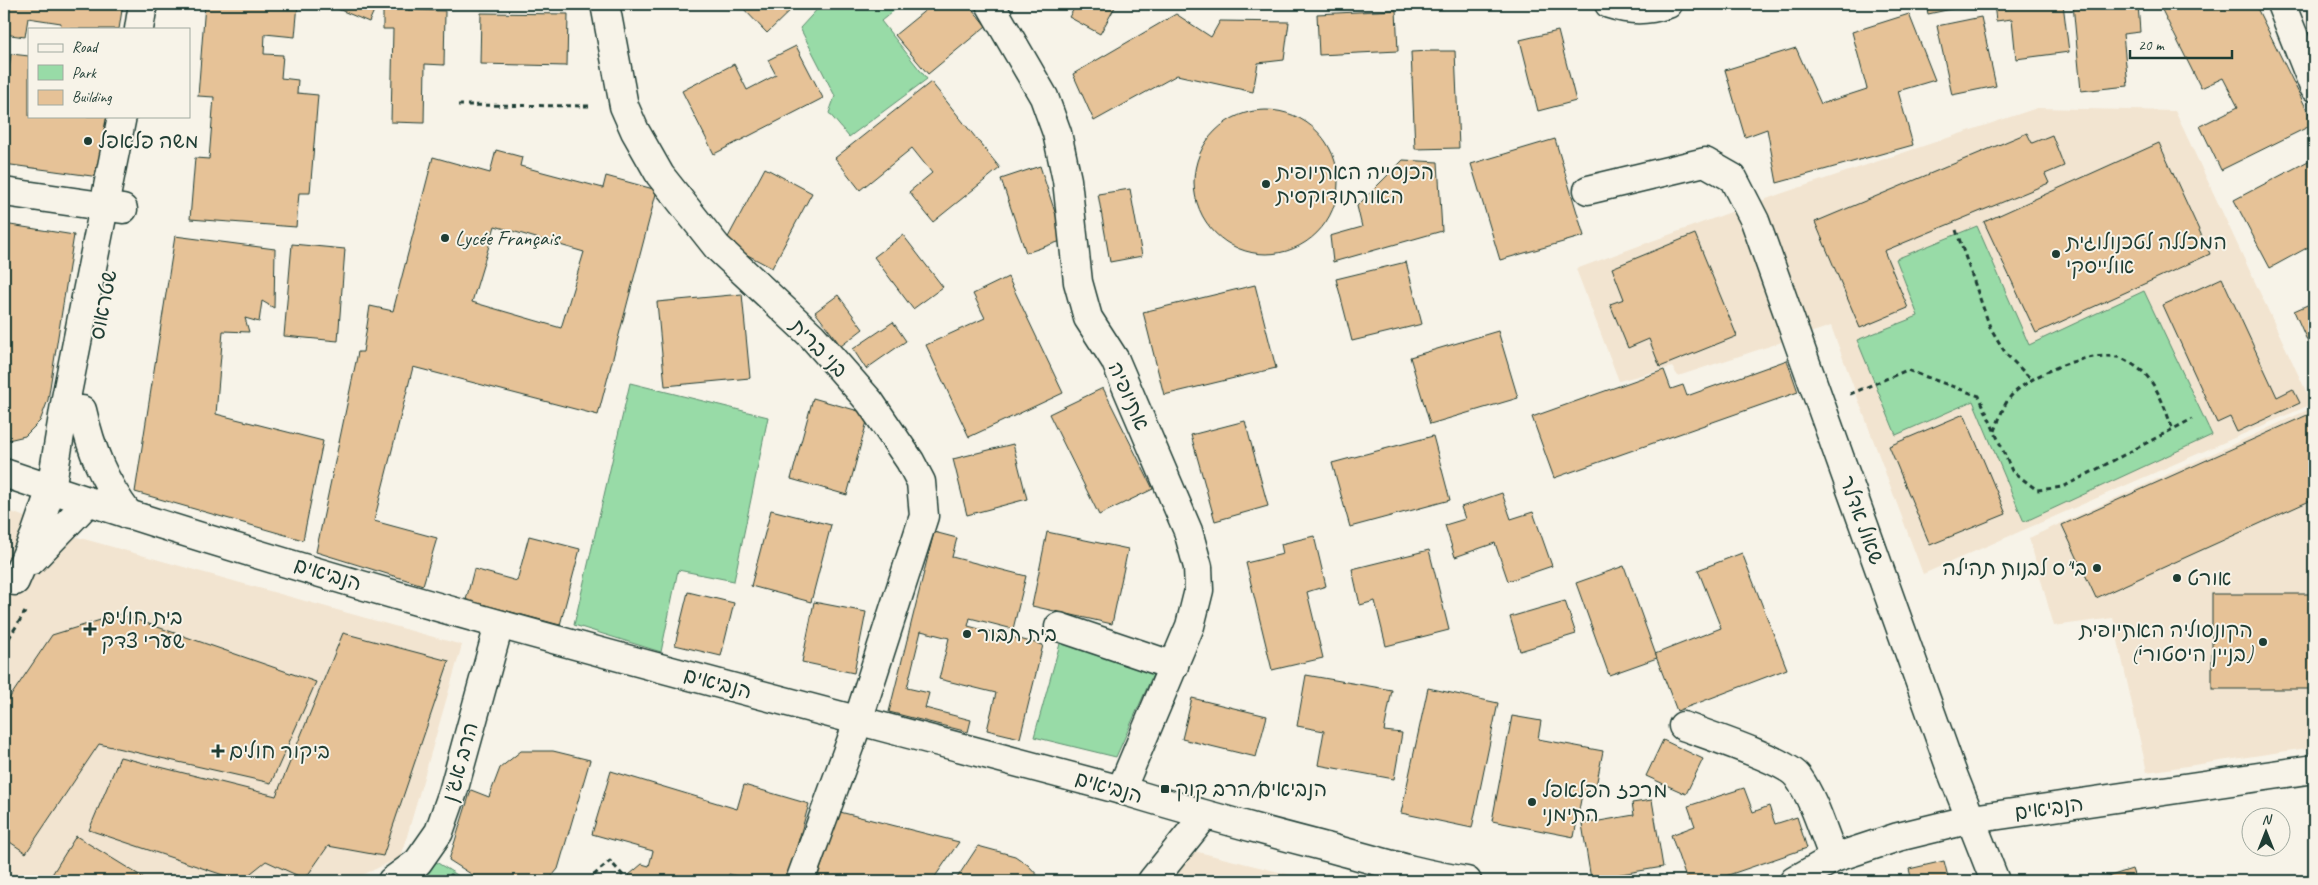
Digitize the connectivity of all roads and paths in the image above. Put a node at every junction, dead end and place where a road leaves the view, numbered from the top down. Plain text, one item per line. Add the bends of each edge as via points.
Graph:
1 (143, 4) edge
2 (160, 4) edge
3 (605, 4) edge
4 (990, 4) edge
5 (1609, 4) edge
6 (1668, 4) edge
7 (2281, 4) edge
8 (138, 28) edge
9 (156, 28) edge
10 (2314, 87) edge
11 (458, 105) dead end
12 (624, 106) junction
13 (122, 118) edge
14 (139, 118) edge
15 (1588, 190) dead end
16 (4, 192) edge
17 (114, 207) junction
18 (1956, 230) dead end
19 (2031, 379) junction
20 (1822, 406) junction
21 (82, 410) junction
22 (2192, 419) dead end
23 (2173, 430) junction
24 (1995, 431) junction
25 (4, 473) edge
26 (51, 489) junction
27 (88, 502) junction
28 (129, 515) junction
29 (499, 625) junction
30 (1058, 627) dead end
31 (1174, 666) junction
32 (858, 720) junction
33 (1683, 726) dead end
34 (2314, 769) edge
35 (1121, 790) junction
36 (1205, 815) junction
37 (1972, 819) junction
38 (1834, 858) junction
39 (1442, 879) edge
40 (392, 881) edge
41 (445, 881) edge
42 (460, 881) edge
43 (587, 881) edge
44 (628, 881) edge
45 (800, 881) edge
46 (1152, 881) edge
47 (1467, 881) edge
48 (1794, 881) edge
49 (1995, 881) edge

1 - 8 street
2 - 9 street
3 - 12 street, בני ברית
4 - 31 street, אתיופיה via 1044,97 1057,133 1067,180 1078,282 1088,318 1114,360 1188,531 1199,590 1190,626
5 - 6 street via 1628,10 1650,10
7 - 10 street
11 - 12 path
12 - 32 street, בני ברית via 660,175 717,247 812,336 870,402 910,460 921,482 924,516
13 - 17 street, שטראוס
14 - 17 street, שטראוס
15 - 20 street, שאול אדלר via 1704,162 1733,178 1755,221
16 - 17 street
17 - 21 street, שטראוס
17 - 26 street, שטראוס via 66,398
18 - 19 path via 1990,327 2006,354
19 - 23 path via 2062,366 2098,357 2118,357 2142,371 2157,389
19 - 24 path via 2010,397
20 - 24 path via 1906,370 1979,396
20 - 37 street, שאול אדלר via 1952,772
21 - 26 street, שטראוס via 64,472
21 - 28 street via 101,472
22 - 23 path
23 - 24 path via 2063,487 2037,490 2012,471
25 - 26 street, הנביאים
26 - 27 street, הנביאים
26 - 27 street, שטראוס via 15,581 49,540
27 - 28 street, הנביאים
28 - 29 street, הנביאים
29 - 32 street, הנביאים
29 - 40 street, הרב אג"ן via 439,832 418,862
30 - 31 street
31 - 35 street, אתיופיה
32 - 35 street, הנביאים
32 - 45 street, בני ברית
33 - 38 street via 1773,761 1798,775
34 - 37 street, הנביאים
35 - 36 street, הנביאים
36 - 39 street, הנביאים
36 - 46 street
37 - 38 street, הנביאים via 1898,837
37 - 49 street, שאול אדלר
38 - 48 street, הנביאים
39 - 47 street, הנביאים
41 - 42 path via 450,875
43 - 44 path via 610,861

